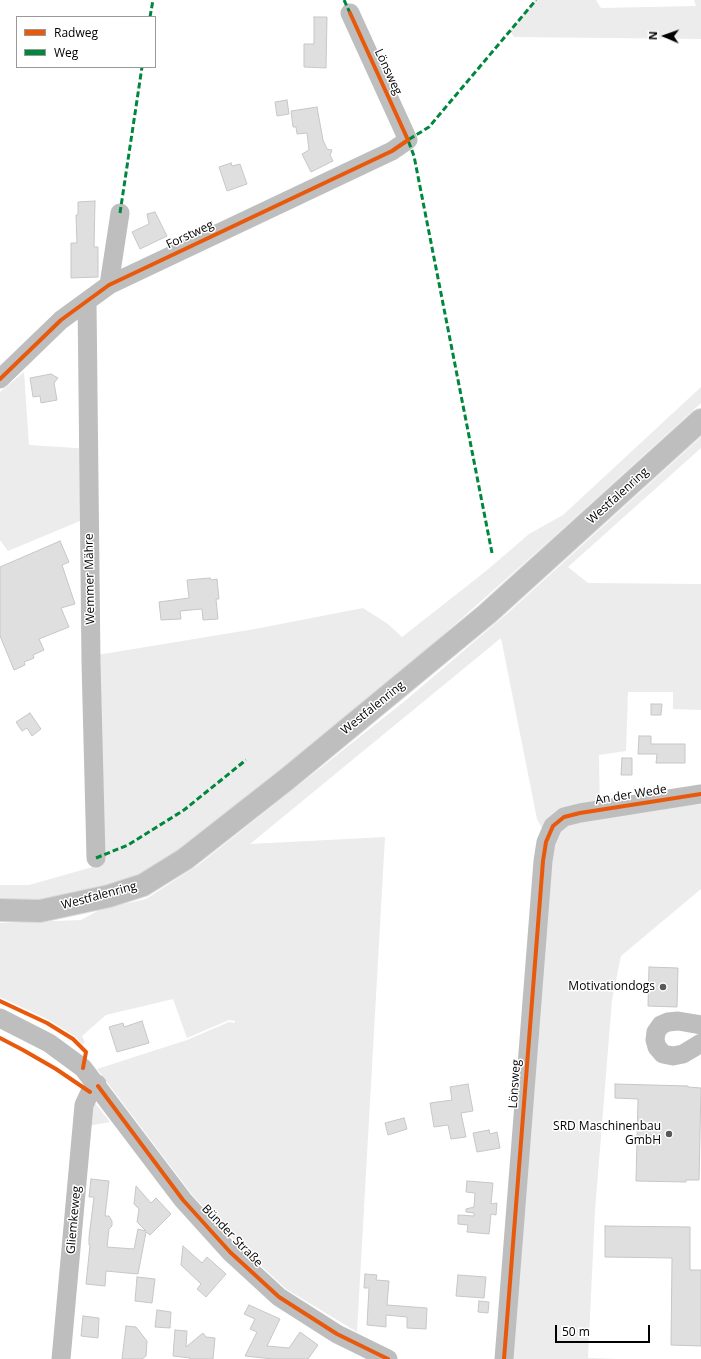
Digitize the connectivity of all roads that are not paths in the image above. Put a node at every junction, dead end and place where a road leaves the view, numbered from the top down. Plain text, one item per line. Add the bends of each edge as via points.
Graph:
1 (350, 13) dead end
2 (408, 140) joint
3 (120, 213) dead end
4 (109, 285) junction
5 (87, 301) junction
6 (0, 379) edge
7 (701, 420) edge
8 (701, 794) edge
9 (564, 817) joint
10 (96, 858) dead end
11 (0, 910) edge
12 (0, 1018) edge
13 (701, 1025) edge
14 (701, 1043) edge
15 (97, 1084) junction
16 (62, 1358) edge
17 (388, 1359) edge
18 (504, 1359) edge

1 - 2 street, Lönsweg
2 - 4 street, Forstweg via 392,151
3 - 4 street
4 - 5 street, Forstweg
5 - 6 street, Forstweg via 61,320
5 - 10 street, Wemmer Mähre
7 - 11 main road, Westfalenring via 487,614 287,779 185,859 143,885 109,896 40,911
8 - 9 street, An der Wede
9 - 18 street, Lönsweg via 553,826 542,861
12 - 15 street, Bünder Straße via 49,1043 83,1068
13 - 14 street via 668,1022 660,1026 655,1040 663,1054 672,1056 682,1054
15 - 16 street, Gliemkeweg via 84,1105
15 - 17 street, Bünder Straße via 183,1200 230,1252 279,1297 337,1334

